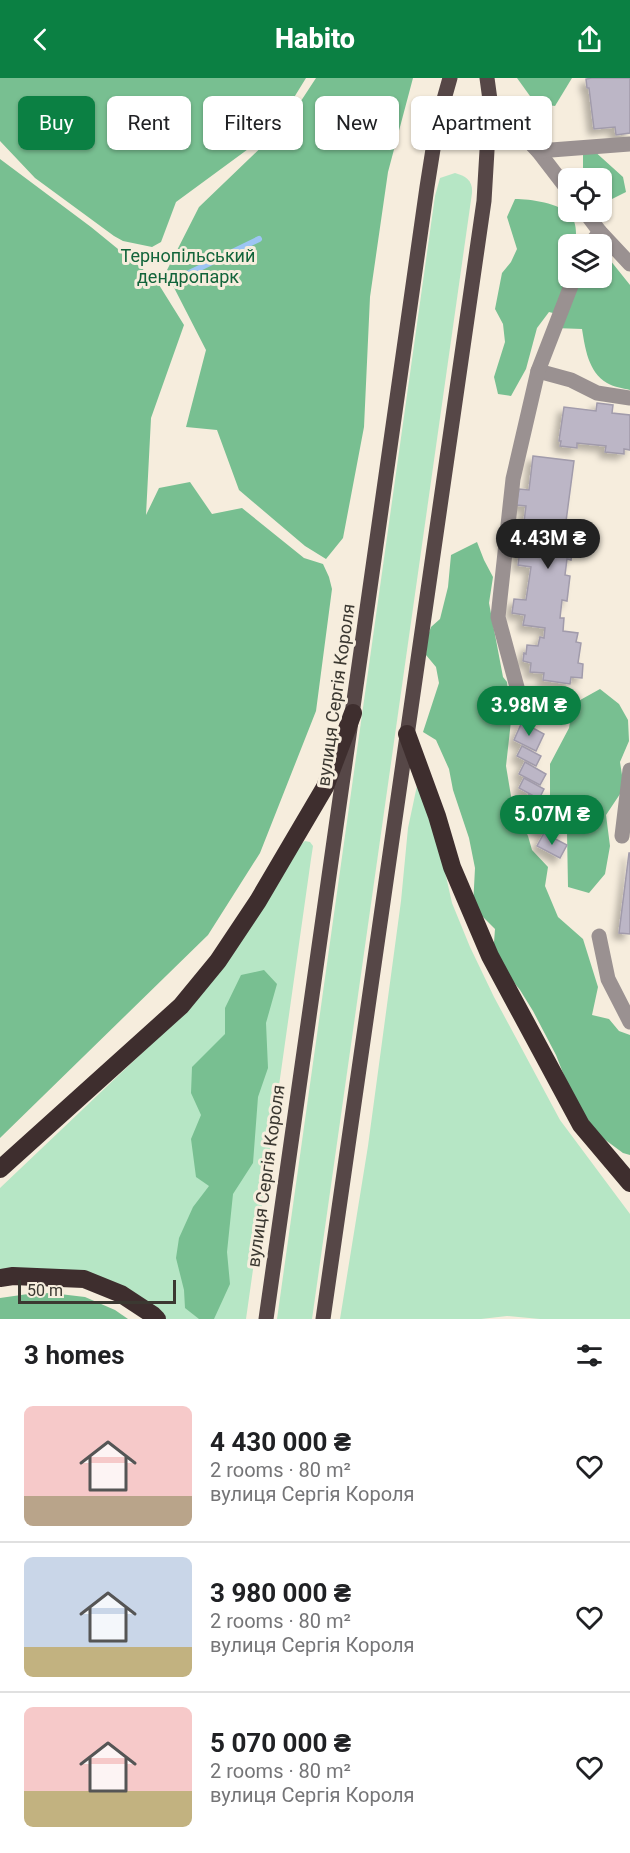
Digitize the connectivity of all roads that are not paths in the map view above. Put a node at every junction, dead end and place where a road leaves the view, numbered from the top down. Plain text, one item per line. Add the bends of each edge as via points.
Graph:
1 (450, 78) edge
2 (487, 78) edge
3 (489, 96) edge
4 (630, 144) edge
5 (487, 150) edge
6 (538, 151) joint
7 (558, 177) edge
8 (612, 251) edge
9 (630, 264) edge
10 (570, 288) edge
11 (538, 371) junction
12 (630, 398) edge
13 (521, 702) dead end
14 (353, 713) junction
15 (407, 734) junction
16 (630, 770) edge
17 (622, 836) dead end
18 (599, 936) dead end
19 (630, 1022) edge
20 (0, 1169) edge
21 (630, 1183) edge
22 (0, 1278) edge
23 (157, 1319) edge
24 (266, 1319) edge
25 (323, 1319) edge

1 - 14 main road, вулиця Сергія Короля via 426,187
2 - 3 main road
4 - 6 street
5 - 15 main road via 484,201
6 - 7 street
8 - 9 street
10 - 11 street
11 - 12 street via 571,380 597,393
11 - 13 street via 513,479 498,617
14 - 20 highway via 325,787 218,961 181,1005
14 - 24 main road, вулиця Сергія Короля
15 - 21 highway via 452,867 490,956 581,1125
15 - 25 main road
16 - 17 street
18 - 19 street via 608,979
22 - 23 highway via 84,1279 121,1294

